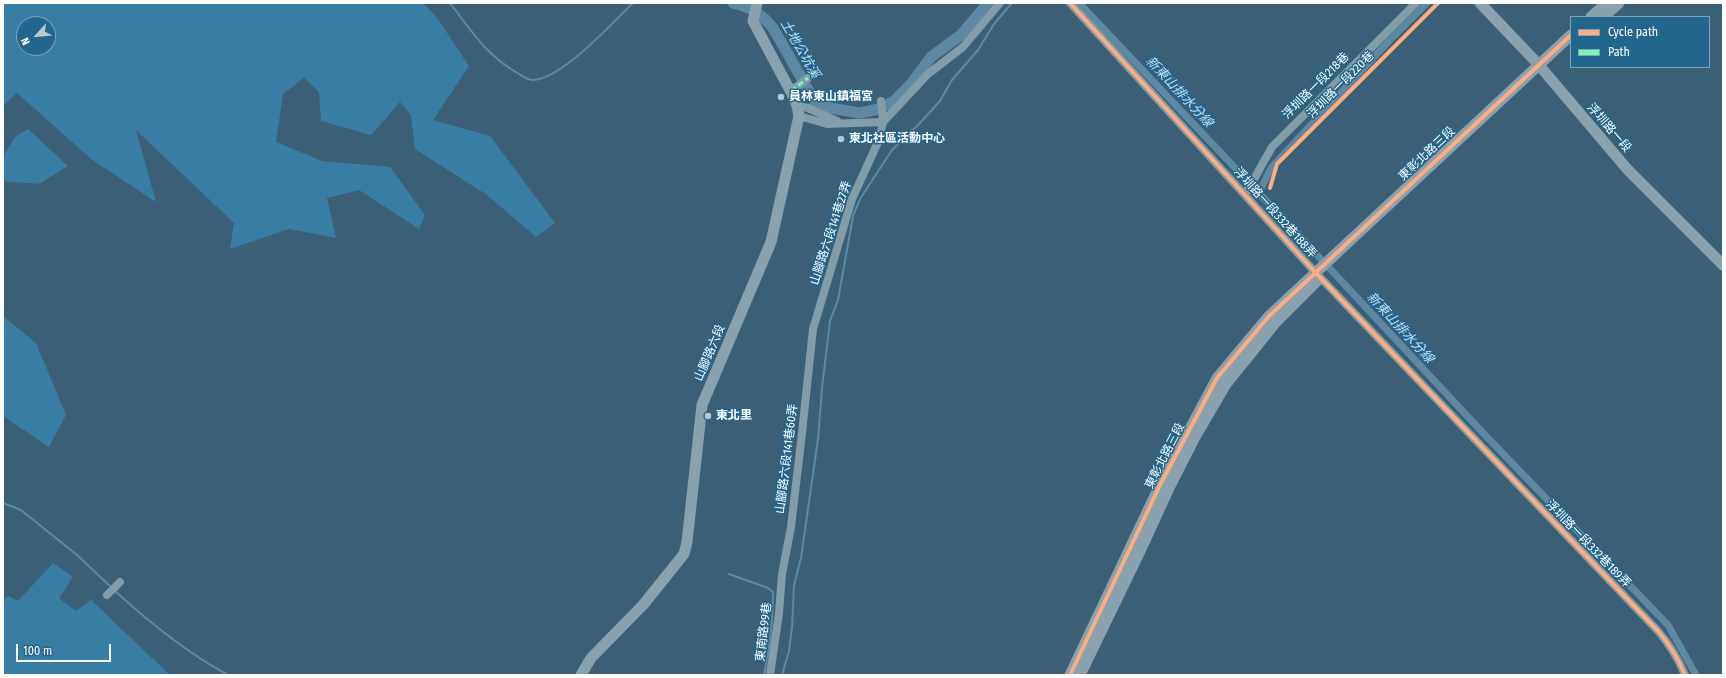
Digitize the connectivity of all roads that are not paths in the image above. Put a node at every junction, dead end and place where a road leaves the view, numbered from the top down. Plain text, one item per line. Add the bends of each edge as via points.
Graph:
1 (757, 3) edge
2 (1000, 3) edge
3 (1070, 3) edge
4 (1416, 3) edge
5 (1480, 3) edge
6 (1607, 3) edge
7 (1619, 3) edge
8 (1592, 16) edge
9 (1604, 16) edge
10 (1570, 36) edge
11 (1570, 46) edge
12 (1540, 67) junction
13 (808, 78) dead end
14 (791, 92) junction
15 (881, 101) dead end
16 (798, 111) junction
17 (884, 122) junction
18 (1245, 195) junction
19 (1723, 265) edge
20 (1318, 275) junction
21 (813, 329) joint
22 (1468, 434) joint
23 (120, 582) dead end
24 (781, 592) joint
25 (107, 595) dead end
26 (580, 675) edge
27 (770, 675) edge
28 (1070, 675) edge
29 (1080, 675) edge
30 (1685, 675) edge

1 - 14 street via 753,21
2 - 17 street via 963,47 928,74
3 - 18 street, 浮圳路一段332巷188弄
4 - 18 street, 浮圳路一段218巷 via 1272,147
5 - 12 street, 浮圳路一段
6 - 8 street
7 - 9 street
10 - 12 street
11 - 12 street
12 - 19 street, 浮圳路一段 via 1628,170
12 - 20 street, 東彰北路三段
13 - 14 street
14 - 16 street
15 - 17 street
16 - 17 street via 827,124
16 - 26 street, 山腳路六段 via 771,242 702,405 684,554 643,605 591,658
17 - 21 street, 山腳路六段141巷27弄 via 879,140 852,199
18 - 20 street, 浮圳路一段332巷188弄
20 - 22 street, 浮圳路一段332巷188弄
20 - 28 street, 東彰北路三段 via 1269,316 1217,378 1160,485
20 - 29 street, 東彰北路三段 via 1226,384 1169,488
21 - 24 street, 山腳路六段141巷60弄 via 800,456
22 - 30 street, 浮圳路一段332巷189弄 via 1669,644
23 - 25 street
24 - 27 street, 東南路99巷

